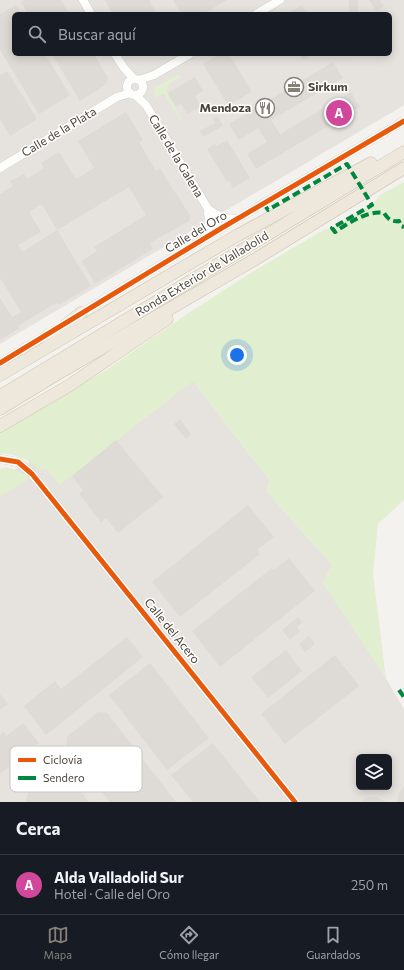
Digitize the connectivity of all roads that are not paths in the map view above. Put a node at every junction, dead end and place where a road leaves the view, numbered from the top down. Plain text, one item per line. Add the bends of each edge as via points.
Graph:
1 (83, 0) edge
2 (280, 0) edge
3 (90, 12) edge
4 (259, 12) edge
5 (116, 56) edge
6 (187, 56) edge
7 (135, 87) junction
8 (404, 121) edge
9 (404, 146) edge
10 (404, 152) edge
11 (0, 168) edge
12 (404, 168) edge
13 (207, 208) junction
14 (238, 219) junction
15 (220, 229) junction
16 (204, 239) junction
17 (254, 260) junction
18 (81, 313) junction
19 (0, 362) edge
20 (0, 374) edge
21 (0, 396) edge
22 (0, 409) edge
23 (0, 426) edge
24 (0, 459) edge
25 (295, 802) edge

1 - 3 street
2 - 4 street
5 - 7 street
6 - 7 street, Calle de la Plata
7 - 11 street, Calle de la Plata
7 - 13 street, Calle de la Galena
8 - 14 street, Calle del Oro
9 - 20 highway via 238,235
10 - 21 highway, Ronda Exterior de Valladolid
12 - 17 highway, Ronda Exterior de Valladolid
13 - 14 street, Calle de la Galena via 219,217
13 - 15 street, Calle de la Galena
13 - 16 street, Calle de la Galena via 209,220
14 - 15 street, Calle del Oro
15 - 16 street, Calle del Oro
16 - 18 street, Calle del Oro
17 - 22 highway, Ronda Exterior de Valladolid
17 - 23 highway via 75,381
18 - 19 street, Calle del Oro
18 - 20 highway
24 - 25 street, Calle del Acero via 18,462 32,474

